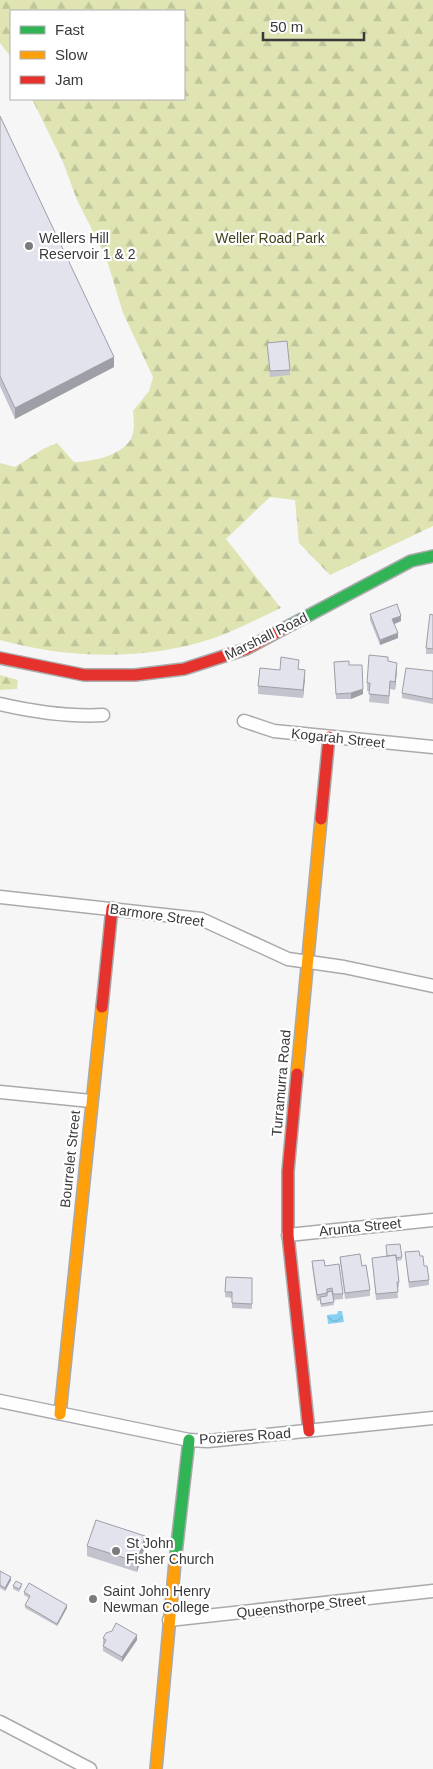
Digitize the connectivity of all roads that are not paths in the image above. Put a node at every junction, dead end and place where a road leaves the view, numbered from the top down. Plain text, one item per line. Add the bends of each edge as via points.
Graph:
1 (433, 556) edge
2 (0, 658) edge
3 (0, 704) edge
4 (103, 715) dead end
5 (244, 721) dead end
6 (329, 737) junction
7 (433, 747) edge
8 (0, 897) edge
9 (112, 908) junction
10 (307, 962) junction
11 (433, 986) edge
12 (0, 1092) edge
13 (91, 1101) junction
14 (433, 1220) edge
15 (288, 1235) junction
16 (0, 1401) edge
17 (60, 1414) junction
18 (433, 1418) edge
19 (309, 1431) junction
20 (189, 1440) junction
21 (433, 1591) edge
22 (169, 1620) junction
23 (0, 1722) edge
24 (90, 1769) edge
25 (156, 1769) edge

1 - 2 street, Marshall Road via 411,560 246,649 184,669 134,675 84,675
3 - 4 street via 67,716
5 - 6 street, Kogarah Street via 269,730
6 - 7 street, Kogarah Street
6 - 10 street, Turramurra Road
8 - 9 street, Barmore Street
9 - 10 street, Barmore Street via 201,918 282,957
9 - 13 street, Bourrelet Street
10 - 11 street, Barmore Street
10 - 15 street, Turramurra Road via 288,1171
12 - 13 street
13 - 17 street, Bourrelet Street
14 - 15 street, Arunta Street
15 - 19 street, Turramurra Road
16 - 17 street, Pozieres Road
17 - 20 street, Pozieres Road
18 - 19 street, Pozieres Road
19 - 20 street, Pozieres Road
20 - 22 street
21 - 22 street, Queensthorpe Street
22 - 25 street
23 - 24 street

